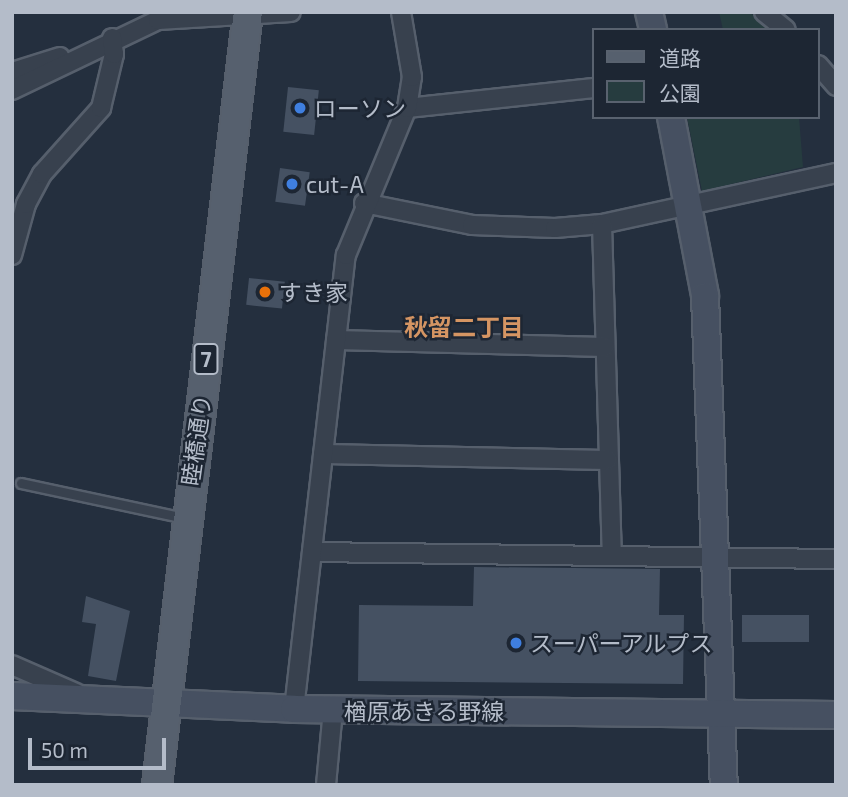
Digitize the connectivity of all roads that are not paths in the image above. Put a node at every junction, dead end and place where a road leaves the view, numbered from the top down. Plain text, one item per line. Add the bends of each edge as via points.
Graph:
1 (291, 12) edge
2 (401, 12) edge
3 (764, 12) edge
4 (248, 14) edge
5 (784, 28) edge
6 (112, 38) junction
7 (78, 55) junction
8 (820, 67) edge
9 (12, 72) edge
10 (836, 86) edge
11 (592, 88) edge
12 (12, 90) edge
13 (407, 108) junction
14 (671, 119) edge
15 (836, 173) edge
16 (364, 203) junction
17 (690, 206) junction
18 (603, 224) junction
19 (12, 255) edge
20 (336, 340) junction
21 (605, 347) junction
22 (323, 454) junction
23 (608, 460) junction
24 (21, 483) dead end
25 (185, 518) junction
26 (312, 552) junction
27 (612, 556) junction
28 (717, 558) junction
29 (836, 559) edge
30 (12, 666) edge
31 (12, 696) edge
32 (102, 704) junction
33 (165, 706) junction
34 (294, 709) junction
35 (334, 710) junction
36 (722, 712) junction
37 (836, 715) edge
38 (157, 785) edge
39 (326, 785) edge
40 (724, 785) edge

1 - 4 street
2 - 13 street via 412,77
3 - 5 street
4 - 6 street via 189,14
4 - 25 main road, 睦橋通り / 7
6 - 7 street
6 - 19 street via 114,54 101,108 42,174 26,204
7 - 9 street via 53,57
7 - 12 street
8 - 10 street
11 - 13 street
13 - 16 street via 394,149
14 - 17 main road
15 - 17 street
16 - 18 street via 472,225
16 - 20 street via 346,255
17 - 18 street
17 - 28 main road via 705,296
18 - 21 street
20 - 21 street
20 - 22 street
21 - 23 street
22 - 23 street
22 - 26 street
23 - 27 street
24 - 25 lane
25 - 33 main road, 睦橋通り / 7
26 - 27 street
26 - 34 street
27 - 28 street
28 - 29 street
28 - 36 main road
30 - 32 street
31 - 32 main road, 楢原あきる野線
32 - 33 main road, 楢原あきる野線
33 - 34 main road, 楢原あきる野線
33 - 38 main road, 睦橋通り / 7
34 - 35 main road, 楢原あきる野線
35 - 36 main road, 楢原あきる野線
35 - 39 street
36 - 37 main road, 楢原あきる野線
36 - 40 main road

